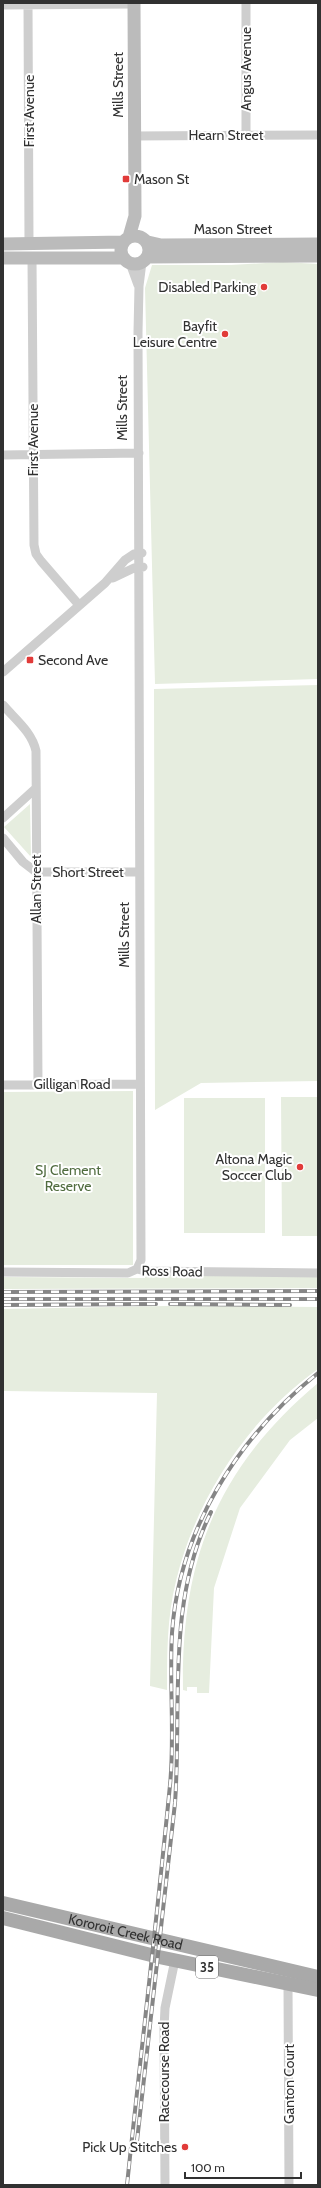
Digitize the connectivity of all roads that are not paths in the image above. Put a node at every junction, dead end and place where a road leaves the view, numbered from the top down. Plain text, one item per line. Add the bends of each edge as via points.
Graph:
1 (134, 3) edge
2 (246, 3) edge
3 (28, 4) edge
4 (3, 5) edge
5 (246, 135) junction
6 (318, 135) edge
7 (134, 136) junction
8 (135, 240) junction
9 (3, 244) edge
10 (29, 244) junction
11 (318, 244) edge
12 (298, 250) junction
13 (318, 256) edge
14 (3, 258) edge
15 (32, 258) junction
16 (136, 260) junction
17 (139, 453) junction
18 (3, 454) edge
19 (34, 454) junction
20 (140, 553) junction
21 (140, 567) junction
22 (105, 583) junction
23 (79, 605) junction
24 (3, 672) edge
25 (3, 705) edge
26 (35, 789) junction
27 (3, 818) edge
28 (3, 838) edge
29 (36, 872) junction
30 (140, 872) junction
31 (38, 1084) junction
32 (140, 1084) junction
33 (3, 1085) edge
34 (137, 1269) junction
35 (3, 1272) edge
36 (318, 1273) edge
37 (3, 1903) edge
38 (3, 1918) edge
39 (82, 1923) junction
40 (100, 1927) junction
41 (79, 1937) junction
42 (97, 1942) junction
43 (175, 1960) junction
44 (318, 1977) edge
45 (289, 1978) junction
46 (318, 1990) edge
47 (165, 2185) edge
48 (289, 2185) edge

1 - 3 street
1 - 7 street, Mills Street
2 - 5 street, Angus Avenue
3 - 4 street
3 - 10 street, First Avenue
5 - 6 street, Hearn Street
5 - 7 street, Hearn Street
7 - 8 street, Mills Street
8 - 10 street, Mason Street
8 - 12 street, Mason Street via 161,245
8 - 16 street via 150,250
8 - 16 street via 121,250
9 - 10 street, Mason Street
11 - 12 street, Mason Street
12 - 13 street, Mason Street
12 - 16 street, Mason Street
14 - 15 street, Mason Street
15 - 16 street, Mason Street
15 - 19 street, First Avenue
16 - 17 street, Mills Street via 139,286
17 - 19 street
17 - 20 street, Mills Street
18 - 19 street
19 - 23 street, First Avenue via 36,554
20 - 21 street, Mills Street
20 - 22 street via 125,560
21 - 22 street via 124,572
21 - 30 street, Mills Street
22 - 23 street
23 - 24 street
25 - 26 street, Allan Street via 34,742
26 - 27 street
26 - 29 street, Allan Street
28 - 29 street, Short Street via 23,862
29 - 30 street, Short Street
29 - 31 street, Allan Street
30 - 32 street, Mills Street
31 - 32 street, Gilligan Road
31 - 33 street, Gilligan Road
32 - 34 street, Mills Street via 141,1260
34 - 35 street, Ross Road via 128,1273
34 - 36 street, Ross Road
37 - 39 main road, Kororoit Creek Road / 35
38 - 41 main road, Kororoit Creek Road / 35
39 - 40 main road, Kororoit Creek Road / 35
39 - 41 main road
40 - 42 main road
40 - 45 main road, Kororoit Creek Road / 35
41 - 42 main road, Kororoit Creek Road / 35
42 - 43 main road, Kororoit Creek Road / 35
43 - 45 main road, Kororoit Creek Road / 35
43 - 47 street, Racecourse Road via 166,2001 164,2028
44 - 45 main road, Kororoit Creek Road / 35
45 - 46 main road, Kororoit Creek Road / 35
45 - 48 street, Ganton Court

